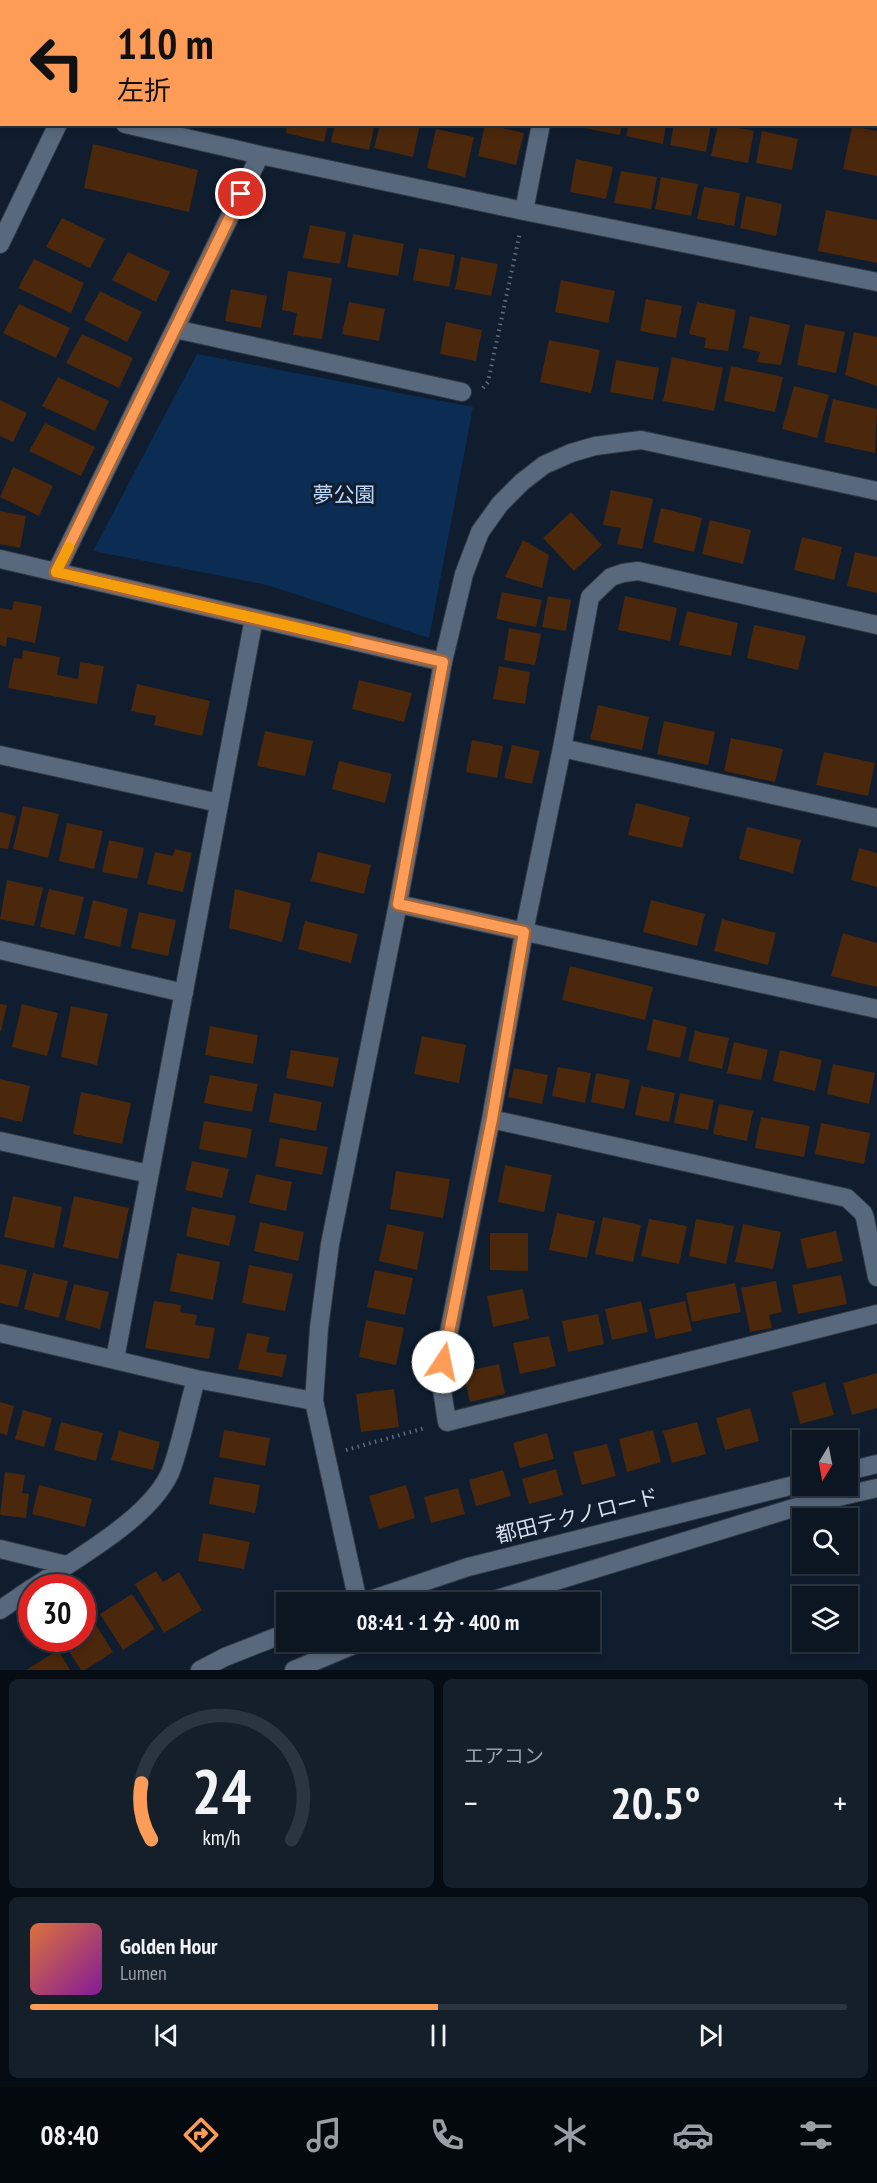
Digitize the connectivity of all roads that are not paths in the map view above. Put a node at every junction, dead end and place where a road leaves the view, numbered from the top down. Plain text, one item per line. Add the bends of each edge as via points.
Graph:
1 (57, 126) edge
2 (135, 126) edge
3 (541, 126) edge
4 (260, 155) junction
5 (524, 211) junction
6 (0, 244) edge
7 (877, 282) edge
8 (175, 329) junction
9 (462, 392) road end
10 (877, 491) edge
11 (0, 559) edge
12 (56, 572) junction
13 (254, 618) junction
14 (877, 625) edge
15 (443, 662) junction
16 (562, 748) junction
17 (0, 755) edge
18 (219, 803) junction
19 (877, 818) edge
20 (398, 904) junction
21 (524, 932) junction
22 (0, 950) edge
23 (184, 993) junction
24 (877, 1009) edge
25 (492, 1119) junction
26 (0, 1141) edge
27 (149, 1174) junction
28 (877, 1277) edge
29 (877, 1314) edge
30 (0, 1333) edge
31 (114, 1359) junction
32 (195, 1378) junction
33 (314, 1401) junction
34 (877, 1464) edge
35 (858, 1469) edge
36 (792, 1485) edge
37 (877, 1488) edge
38 (0, 1549) edge
39 (66, 1564) junction
40 (52, 1574) edge
41 (356, 1592) edge
42 (394, 1592) edge
43 (520, 1592) edge
44 (18, 1598) edge
45 (0, 1610) edge
46 (276, 1637) edge
47 (337, 1652) edge
48 (200, 1670) edge
49 (294, 1670) edge

1 - 6 street
2 - 4 street
3 - 5 street
4 - 5 street
4 - 8 street
5 - 7 street
8 - 9 street
8 - 12 street
10 - 15 street via 641,440 571,453 544,465 522,482 480,532 464,574
11 - 12 street
12 - 13 street
13 - 15 street
13 - 18 street
14 - 16 street via 638,572 611,577 590,597
15 - 20 street
16 - 19 street
16 - 21 street
17 - 18 street
18 - 23 street
20 - 21 street
20 - 33 street via 330,1244
21 - 24 street
21 - 25 street
22 - 23 street
23 - 27 street
25 - 28 street via 848,1197 865,1218
25 - 29 street via 443,1362 447,1422
26 - 27 street
27 - 31 street
30 - 31 street
31 - 32 street
32 - 33 street
32 - 39 street via 172,1469 165,1482 143,1509
33 - 41 street
34 - 35 street
36 - 42 street, 都田テクノロード via 468,1567
37 - 43 street via 803,1505
38 - 39 street
39 - 40 street
44 - 45 street
46 - 48 street
47 - 49 street

